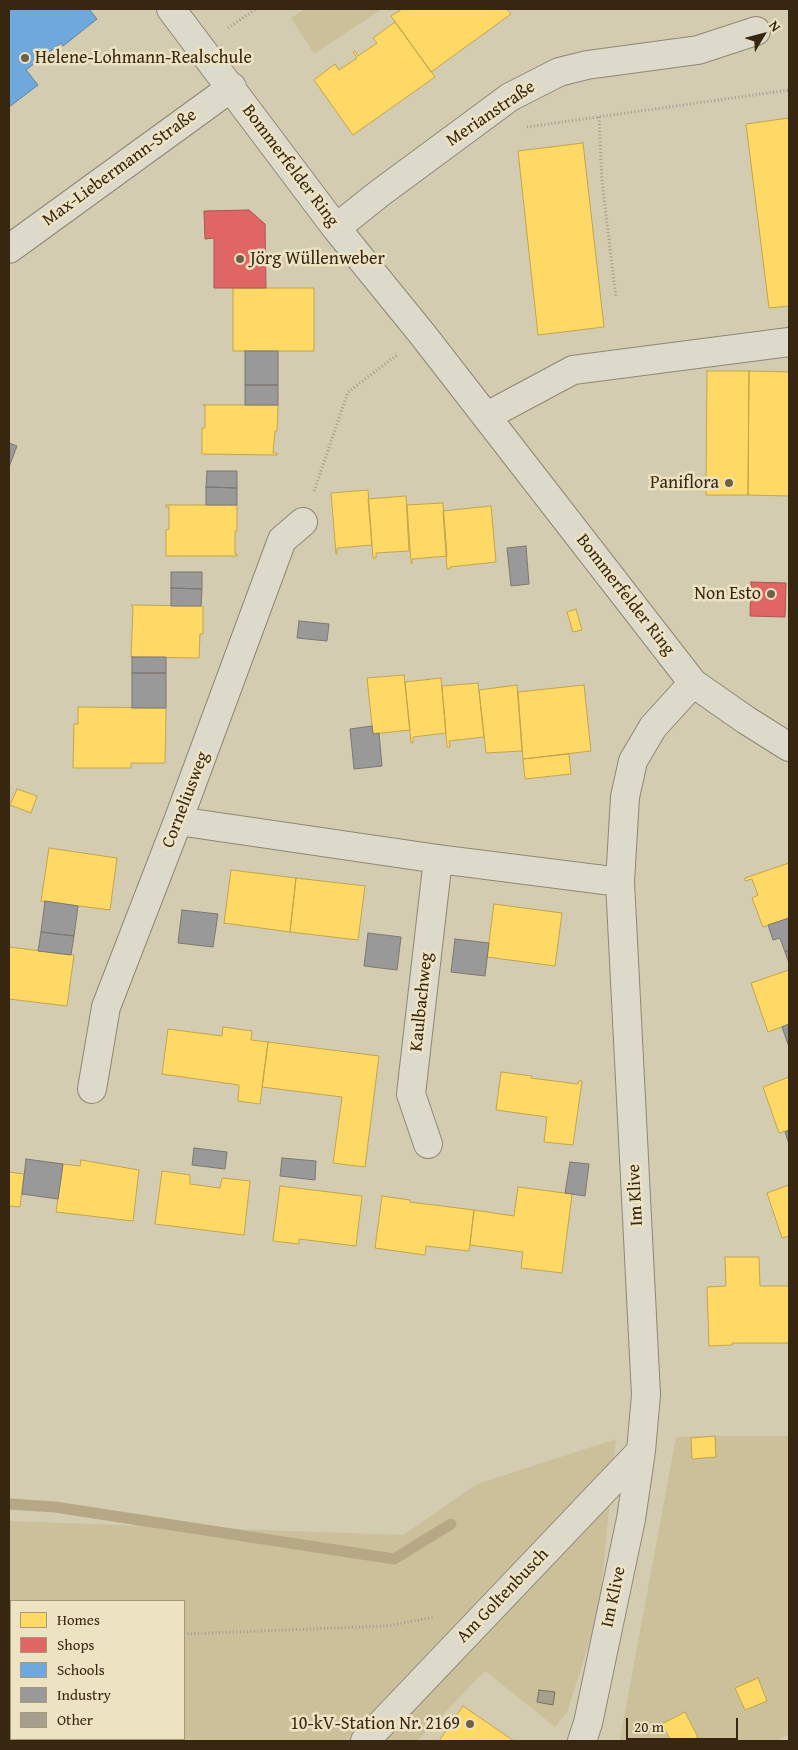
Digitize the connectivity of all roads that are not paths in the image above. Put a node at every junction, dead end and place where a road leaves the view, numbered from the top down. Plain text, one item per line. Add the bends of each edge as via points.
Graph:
1 (171, 9) edge
2 (756, 31) dead end
3 (232, 88) junction
4 (336, 228) junction
5 (9, 249) edge
6 (789, 342) edge
7 (487, 416) junction
8 (303, 522) road end
9 (693, 683) junction
10 (789, 748) edge
11 (178, 821) junction
12 (438, 858) junction
13 (620, 882) junction
14 (92, 1089) dead end
15 (428, 1144) dead end
16 (642, 1451) junction
17 (591, 1735) edge
18 (364, 1741) edge

1 - 3 street, Bommerfelder Ring
2 - 4 street, Merianstraße via 698,50 587,65 559,72 510,97
3 - 4 street, Bommerfelder Ring
3 - 5 street, Max-Liebermann-Straße
4 - 7 street, Bommerfelder Ring
6 - 7 street via 573,370
7 - 9 street, Bommerfelder Ring
8 - 11 street, Corneliusweg via 282,540
9 - 10 street, Bommerfelder Ring
9 - 13 street, Im Klive via 653,727 633,761 625,797
11 - 12 street
11 - 14 street, Corneliusweg via 106,1007
12 - 13 street
12 - 15 street, Kaulbachweg via 412,1094
13 - 16 street, Im Klive via 646,1395
16 - 17 street, Im Klive
16 - 18 street, Am Goltenbusch

